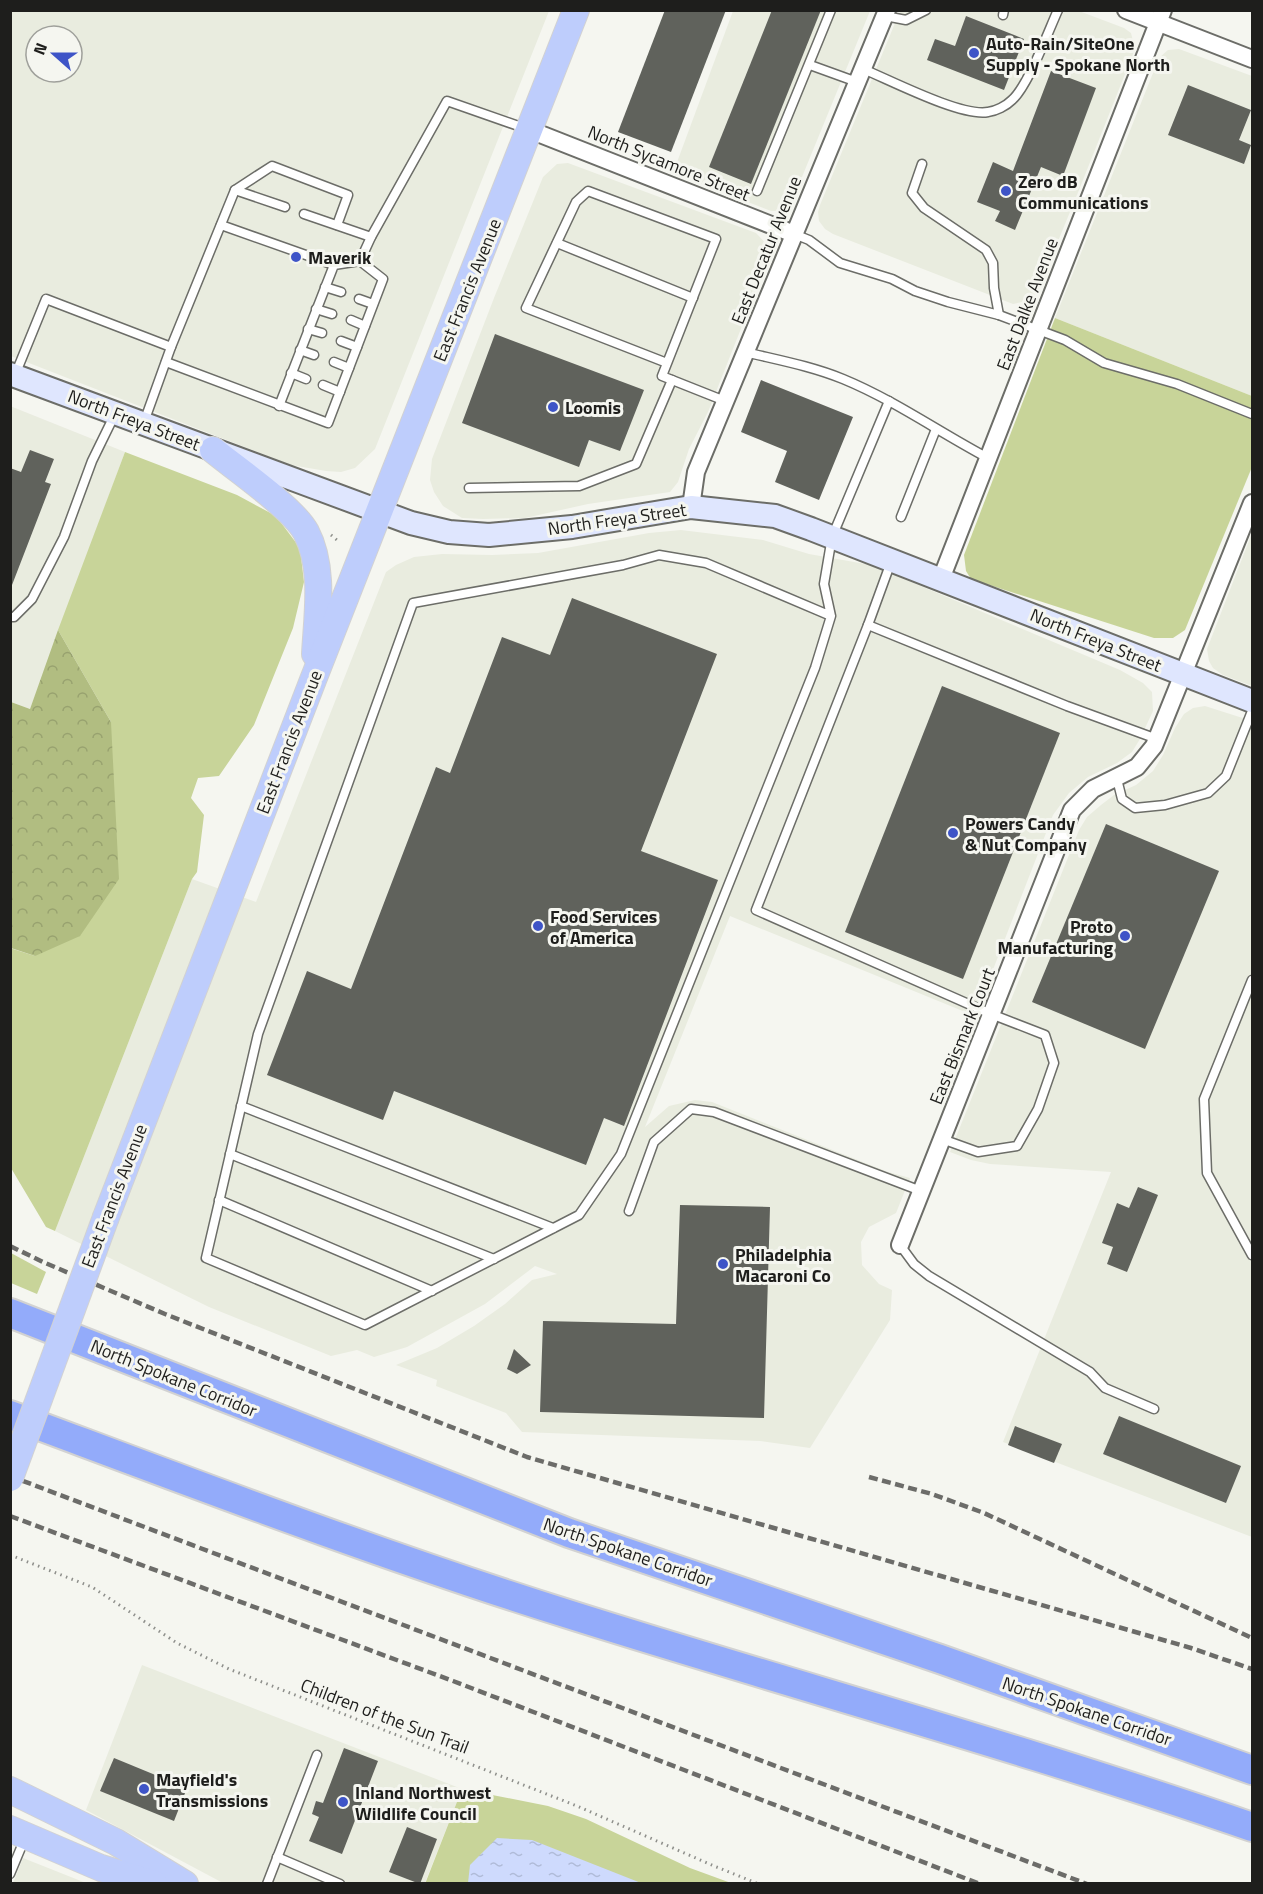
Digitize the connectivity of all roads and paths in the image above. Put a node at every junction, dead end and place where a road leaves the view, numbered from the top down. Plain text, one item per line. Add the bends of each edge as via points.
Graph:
1 (576, 10) edge
2 (831, 10) edge
3 (926, 10) edge
4 (1058, 10) edge
5 (1126, 10) edge
6 (886, 13) edge
7 (1160, 16) edge
8 (1252, 59) edge
9 (810, 65) junction
10 (860, 76) junction
11 (531, 130) junction
12 (922, 164) dead end
13 (235, 190) junction
14 (757, 191) dead end
15 (285, 207) dead end
16 (304, 214) dead end
17 (221, 225) junction
18 (337, 225) junction
19 (794, 234) junction
20 (371, 237) junction
21 (556, 243) junction
22 (360, 261) junction
23 (334, 265) junction
24 (325, 287) junction
25 (341, 292) dead end
26 (693, 298) junction
27 (359, 299) dead end
28 (373, 304) junction
29 (316, 309) junction
30 (332, 314) dead end
31 (999, 315) junction
32 (351, 320) dead end
33 (365, 326) junction
34 (308, 329) junction
35 (1038, 329) junction
36 (322, 333) dead end
37 (341, 340) dead end
38 (171, 347) junction
39 (357, 347) junction
40 (300, 350) junction
41 (745, 352) junction
42 (314, 355) dead end
43 (166, 362) junction
44 (334, 362) dead end
45 (667, 363) junction
46 (349, 368) junction
47 (291, 373) junction
48 (12, 375) edge
49 (306, 379) dead end
50 (672, 380) junction
51 (323, 385) dead end
52 (340, 392) junction
53 (725, 401) junction
54 (889, 401) junction
55 (279, 406) junction
56 (115, 413) junction
57 (1252, 414) edge
58 (143, 424) junction
59 (936, 429) junction
60 (213, 450) junction
61 (988, 458) junction
62 (469, 488) dead end
63 (1252, 503) edge
64 (690, 507) junction
65 (379, 511) junction
66 (901, 517) dead end
67 (832, 537) junction
68 (892, 560) junction
69 (941, 579) junction
70 (831, 616) junction
71 (10, 617) edge
72 (868, 626) junction
73 (1183, 674) junction
74 (313, 680) junction
75 (1252, 701) edge
76 (1252, 711) edge
77 (1157, 739) junction
78 (1117, 778) junction
79 (1252, 980) edge
80 (992, 1014) junction
81 (241, 1106) junction
82 (942, 1139) junction
83 (230, 1154) junction
84 (921, 1191) junction
85 (219, 1200) junction
86 (629, 1211) dead end
87 (553, 1228) junction
88 (900, 1245) joint
89 (1252, 1256) edge
90 (494, 1259) junction
91 (432, 1291) junction
92 (10, 1313) edge
93 (1154, 1409) dead end
94 (10, 1415) edge
95 (10, 1478) edge
96 (10, 1555) edge
97 (317, 1755) dead end
98 (1252, 1770) edge
99 (10, 1790) edge
100 (1252, 1827) edge
101 (18, 1833) edge
102 (278, 1857) junction
103 (10, 1874) edge
104 (154, 1884) edge
105 (185, 1884) edge
106 (267, 1884) edge
107 (340, 1884) edge
108 (759, 1884) edge

1 - 11 main road, East Francis Avenue
2 - 9 lane
3 - 6 lane via 906,20
4 - 10 lane via 1026,78 1013,99 1001,108 986,112 967,110
5 - 7 street
6 - 10 street, East Decatur Avenue
7 - 8 street
7 - 35 street, East Dalke Avenue
9 - 10 lane
9 - 14 lane
10 - 19 street, East Decatur Avenue
11 - 19 street, North Sycamore Street
11 - 20 lane via 447,101
11 - 65 main road, East Francis Avenue
12 - 31 lane via 912,193 924,208 986,250 993,263
13 - 15 lane
13 - 17 lane
13 - 18 lane via 272,166 348,195
16 - 18 lane
17 - 23 lane
17 - 38 lane
18 - 20 lane
19 - 31 lane via 840,263 892,279 915,291
19 - 41 street, East Decatur Avenue
20 - 22 lane
21 - 26 lane
21 - 26 lane via 576,202 588,191 716,239
21 - 45 lane via 526,308
22 - 23 lane
22 - 28 lane via 383,279
23 - 24 lane
24 - 25 lane
24 - 29 lane
26 - 45 lane
27 - 28 lane
28 - 33 lane
29 - 30 lane
29 - 34 lane
31 - 35 lane
32 - 33 lane
33 - 39 lane
34 - 36 lane
34 - 40 lane
35 - 57 lane via 1104,363 1177,384
35 - 61 street, East Dalke Avenue
37 - 39 lane
38 - 43 lane
38 - 48 lane via 46,299
39 - 46 lane
40 - 42 lane
40 - 47 lane
41 - 53 street, East Decatur Avenue
41 - 54 lane via 804,365
43 - 55 lane
43 - 58 lane
44 - 46 lane
45 - 50 lane via 662,376
46 - 52 lane
47 - 49 lane
47 - 55 lane
48 - 56 street, North Freya Street
50 - 53 lane
50 - 62 lane via 636,464 579,486
51 - 52 lane
52 - 55 lane via 328,423
53 - 64 street, East Decatur Avenue via 696,472
54 - 59 lane
54 - 67 lane
56 - 58 street, North Freya Street
56 - 71 lane via 92,461 64,537 32,599
58 - 60 street, North Freya Street
59 - 61 lane
59 - 66 lane
60 - 65 street, North Freya Street
60 - 74 main road via 292,515 310,540 318,607
61 - 69 street, East Dalke Avenue
63 - 73 street, East Bismark Court
64 - 65 street, North Freya Street via 572,527 489,535 449,532
64 - 67 street, North Freya Street via 775,516
65 - 74 main road, East Francis Avenue
67 - 68 street, North Freya Street
67 - 70 lane via 824,584
68 - 69 street, North Freya Street
68 - 72 lane
69 - 73 street, North Freya Street
70 - 81 lane via 706,563 659,555 623,566 413,603 258,1034
70 - 87 lane via 815,668 621,1154 579,1215
72 - 77 lane
72 - 80 lane via 756,910
73 - 75 street, North Freya Street
73 - 77 street, East Bismark Court
74 - 95 main road, East Francis Avenue, bridge
76 - 78 lane via 1226,776 1208,793 1165,805 1135,808 1122,799
77 - 78 street, East Bismark Court via 1137,767
78 - 80 street, East Bismark Court via 1093,789 1072,810
79 - 89 lane via 1204,1099 1207,1173
80 - 82 street, East Bismark Court
80 - 82 lane via 1045,1035 1054,1063 1038,1109 1017,1146 978,1152
81 - 83 lane
81 - 87 lane
82 - 84 street, East Bismark Court
83 - 85 lane
83 - 90 lane
84 - 86 lane via 714,1112 690,1109 654,1142
84 - 88 street, East Bismark Court
85 - 91 lane
85 - 91 lane via 206,1258 365,1325
87 - 90 lane
88 - 93 lane via 929,1276 1090,1372 1105,1388
90 - 91 lane
92 - 98 highway, North Spokane Corridor via 569,1533
94 - 100 highway via 346,1539 566,1614
96 - 108 path, Children of the Sun Trail via 92,1587 177,1643 229,1669 577,1806
97 - 102 lane
99 - 105 main road via 116,1842
101 - 103 lane
101 - 104 main road via 101,1868
102 - 106 lane
102 - 107 lane

